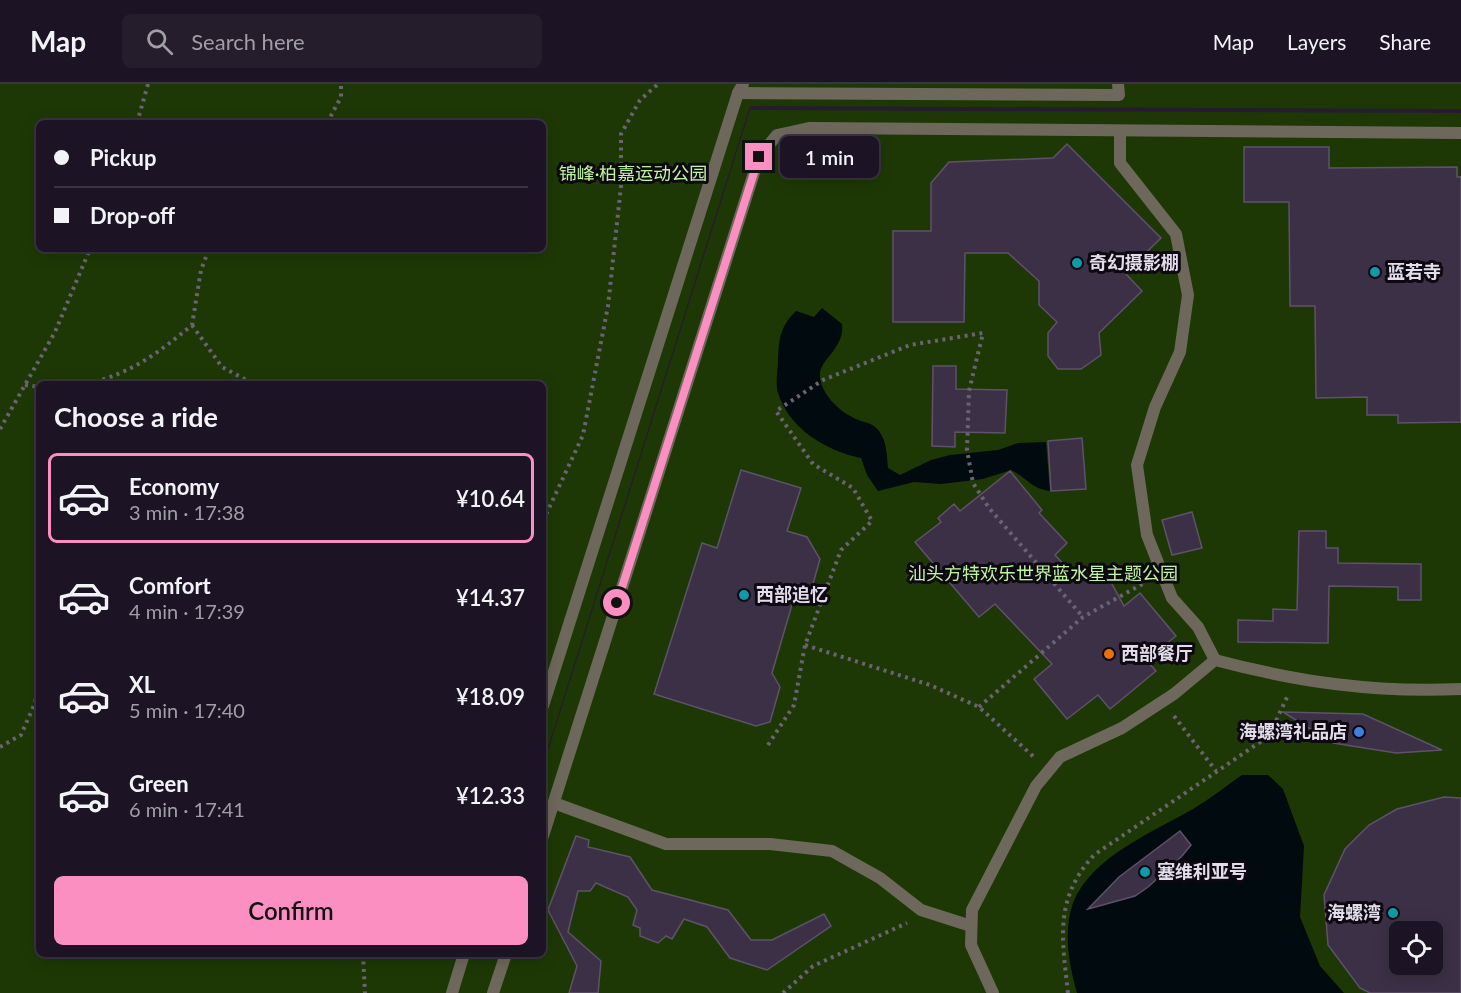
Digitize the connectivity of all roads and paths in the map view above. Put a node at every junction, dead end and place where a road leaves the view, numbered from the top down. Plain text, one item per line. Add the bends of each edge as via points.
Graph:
1 (148, 84) edge
2 (341, 84) edge
3 (658, 84) edge
4 (1119, 84) edge
5 (740, 88) edge
6 (138, 120) edge
7 (329, 120) edge
8 (1120, 131) junction
9 (1461, 133) edge
10 (89, 252) edge
11 (208, 252) edge
12 (192, 325) junction
13 (95, 381) edge
14 (248, 381) edge
15 (25, 385) junction
16 (36, 387) edge
17 (0, 429) edge
18 (546, 515) edge
19 (1162, 573) junction
20 (1083, 617) junction
21 (805, 645) junction
22 (1215, 660) junction
23 (1296, 680) junction
24 (1461, 689) edge
25 (36, 697) edge
26 (546, 697) edge
27 (1162, 701) junction
28 (979, 707) junction
29 (768, 746) dead end
30 (0, 747) edge
31 (1049, 770) junction
32 (1216, 771) junction
33 (554, 803) junction
34 (546, 827) edge
35 (921, 910) junction
36 (971, 926) junction
37 (363, 957) edge
38 (463, 957) edge
39 (505, 957) edge
40 (365, 993) edge
41 (452, 993) edge
42 (493, 993) edge
43 (783, 993) edge
44 (993, 993) edge
45 (1068, 993) edge

1 - 6 path
2 - 7 path via 341,97
3 - 18 path via 640,100 621,134 621,186 608,306 583,435
4 - 5 street via 1119,95
5 - 26 street
8 - 9 street
8 - 19 street via 1120,163 1176,234 1188,295 1180,352 1155,407 1137,465 1147,535
8 - 33 street via 809,129 777,135 759,157
10 - 15 path via 55,332
11 - 12 path
12 - 13 path via 150,359
12 - 14 path via 222,367
15 - 16 path
15 - 17 path
19 - 20 path
19 - 22 street via 1172,598 1198,627
20 - 21 path via 989,508 973,483 967,450 969,392 983,333 910,345 824,380 776,411 813,464 853,488 872,521 842,550
20 - 28 path
21 - 28 path via 930,685
21 - 29 path via 794,705
22 - 23 street
22 - 27 street
23 - 24 street via 1361,689
23 - 32 path via 1269,736
25 - 30 path via 21,735
27 - 31 street via 1122,728 1060,757
27 - 32 path
28 - 31 path
31 - 36 street via 1036,786 972,909
32 - 45 path via 1094,855 1077,873 1062,925
33 - 34 street
33 - 35 street via 666,844 770,844 832,850 880,878
35 - 36 street
35 - 43 path via 906,924 813,966
36 - 44 street via 970,945
37 - 40 path
38 - 41 street
39 - 42 street

